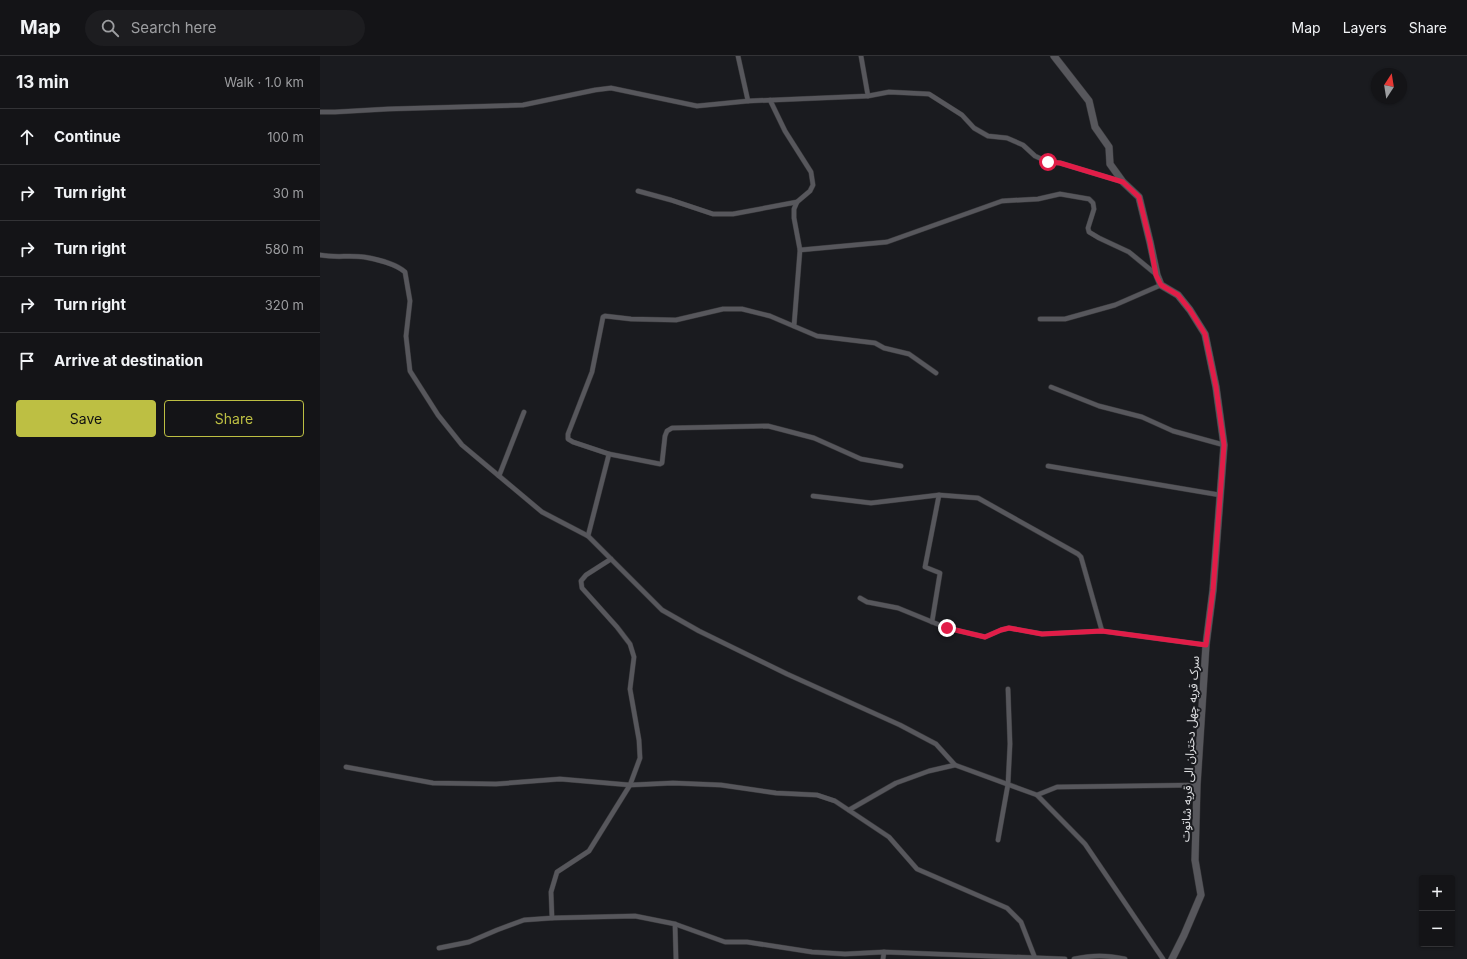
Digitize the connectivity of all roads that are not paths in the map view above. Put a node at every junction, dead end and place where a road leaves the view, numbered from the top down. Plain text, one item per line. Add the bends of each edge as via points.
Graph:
1 (738, 56) edge
2 (861, 56) edge
3 (1054, 56) edge
4 (868, 96) junction
5 (770, 100) junction
6 (748, 101) junction
7 (320, 112) edge
8 (1123, 182) junction
9 (638, 191) dead end
10 (797, 202) junction
11 (800, 250) junction
12 (320, 255) edge
13 (1156, 275) junction
14 (1161, 285) junction
15 (1040, 319) dead end
16 (794, 326) junction
17 (936, 373) dead end
18 (1051, 387) dead end
19 (524, 412) dead end
20 (1224, 445) junction
21 (609, 454) junction
22 (901, 466) dead end
23 (1048, 466) dead end
24 (500, 476) junction
25 (939, 495) junction
26 (1220, 495) junction
27 (813, 496) dead end
28 (588, 536) junction
29 (611, 559) junction
30 (860, 598) dead end
31 (932, 622) junction
32 (1102, 631) junction
33 (1206, 645) junction
34 (1008, 689) dead end
35 (955, 765) junction
36 (346, 767) dead end
37 (1008, 784) junction
38 (630, 785) junction
39 (1197, 785) junction
40 (1037, 795) junction
41 (849, 810) junction
42 (998, 840) dead end
43 (552, 918) junction
44 (675, 924) junction
45 (439, 948) dead end
46 (884, 952) junction
47 (1035, 958) junction
48 (676, 959) edge
49 (884, 959) edge
50 (1065, 959) edge
51 (1074, 959) edge
52 (1125, 959) edge
53 (1163, 959) edge
54 (1172, 959) edge

1 - 6 street
2 - 4 street
3 - 8 street via 1089,102 1095,127 1109,147 1110,164
4 - 5 street
4 - 8 street via 889,92 929,94 962,115 974,128 988,136 1007,138 1023,145 1035,156 1048,162 1060,163
5 - 6 street
5 - 10 street via 785,131 811,172 813,185
6 - 7 street via 697,106 611,88 523,105
8 - 13 street via 1139,197
9 - 10 street via 713,214 733,214
10 - 11 street via 794,218
11 - 13 street via 887,242 1002,201 1038,199 1060,194 1089,199 1094,209 1089,232 1129,252
11 - 16 street
12 - 24 street via 364,257 398,267 405,272 410,301 406,336 410,371 438,415 462,445
13 - 14 street
14 - 15 street via 1115,305 1065,319
14 - 20 street, سرک قریه چهل دختران الی قریه شاتوت via 1178,295 1205,334
16 - 17 street via 817,336 875,343 909,354
16 - 21 street via 770,316 742,309 723,309 676,320 602,317 592,372 568,439
18 - 20 street via 1099,406 1142,417 1173,431
19 - 24 street
20 - 26 street, سرک قریه چهل دختران الی قریه شاتوت
21 - 22 street via 660,464 665,436 672,428 768,426 814,438 861,459
21 - 28 street
23 - 26 street
24 - 28 street via 542,512
25 - 27 street via 871,503
25 - 31 street via 925,567 940,573
25 - 32 street via 978,498 1078,554
26 - 33 street, سرک قریه چهل دختران الی قریه شاتوت
28 - 29 street
29 - 35 street via 662,610 706,635 936,744
29 - 38 street via 581,581 582,588 626,638 634,657 630,689 640,758
30 - 31 street via 867,602 898,608
31 - 32 street via 985,637 1009,628 1042,634
32 - 33 street
33 - 39 street, سرک قریه چهل دختران الی قریه شاتوت
34 - 37 street
35 - 37 street
35 - 41 street via 928,771 896,783
36 - 38 street via 433,783 496,784 560,779
37 - 40 street
37 - 42 street
38 - 41 street via 722,785 776,793 817,795 835,801
38 - 43 street via 589,851 557,872 551,892
39 - 40 street via 1057,787
39 - 54 street, سرک قریه چهل دختران الی قریه شاتوت via 1195,860 1202,895
40 - 53 street via 1085,844
41 - 47 street via 889,837 917,869 1007,908 1021,922
43 - 44 street via 635,916
43 - 45 street via 524,920 469,942
44 - 46 street via 725,942 747,942 812,952
44 - 48 street
46 - 47 street
46 - 49 street
47 - 50 street
51 - 52 street via 1107,956

